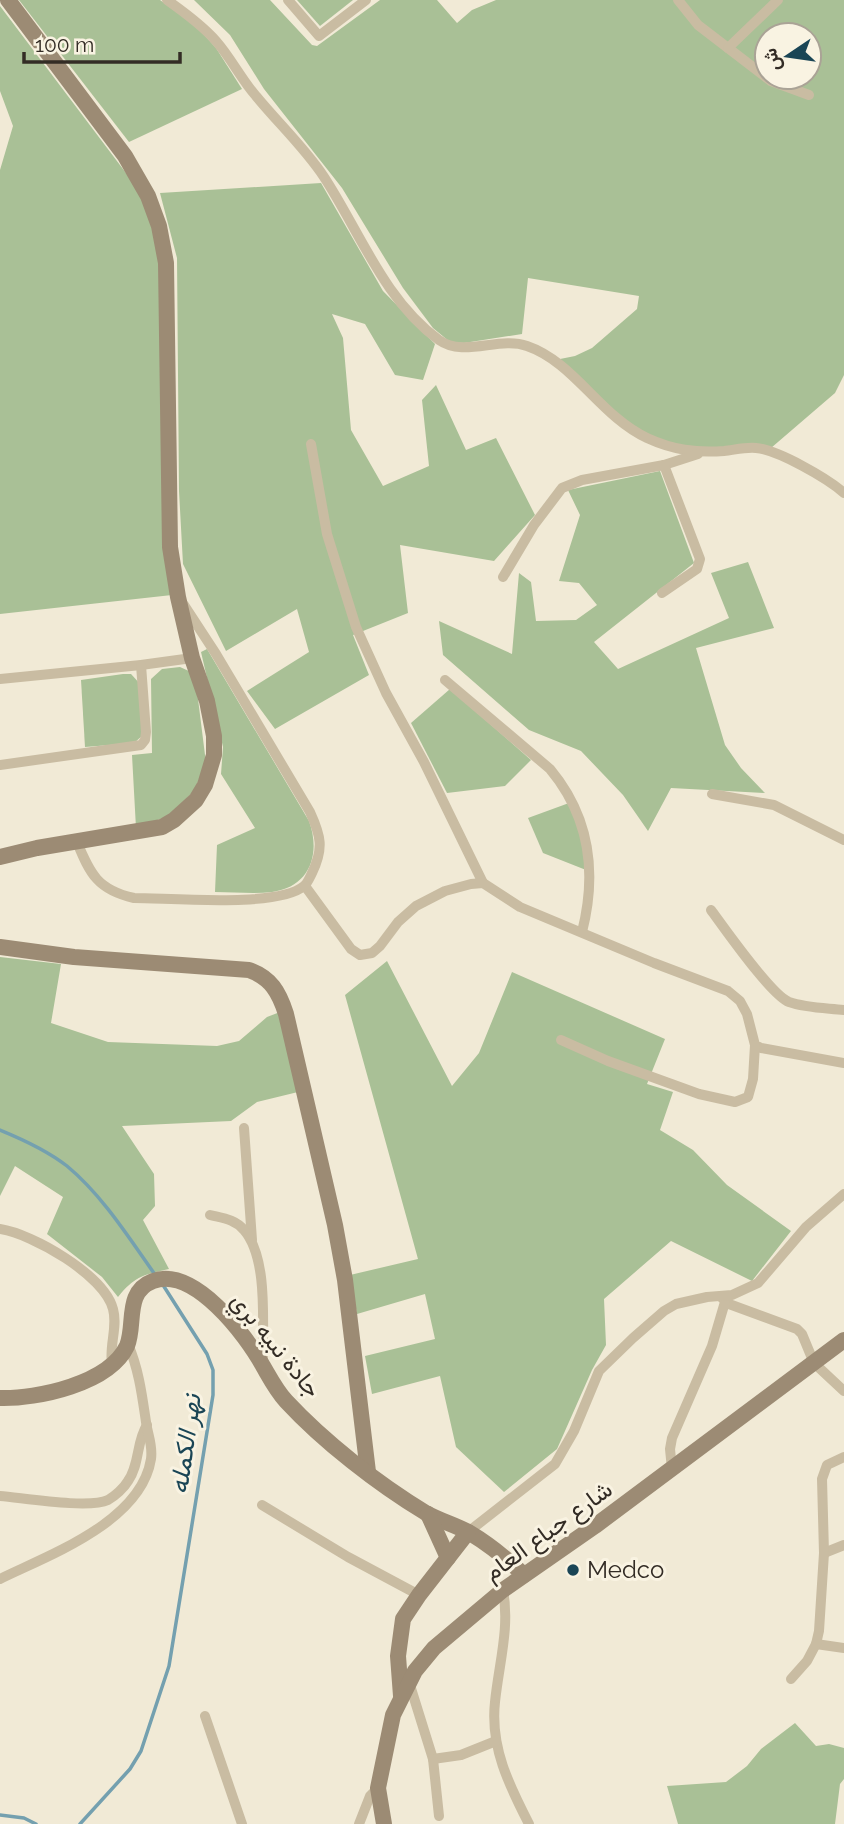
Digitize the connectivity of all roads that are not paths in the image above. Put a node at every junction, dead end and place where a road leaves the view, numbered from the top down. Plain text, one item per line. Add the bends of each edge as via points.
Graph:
1 (8, 0) edge
2 (167, 0) edge
3 (288, 0) edge
4 (366, 0) edge
5 (678, 0) edge
6 (778, 0) edge
7 (728, 48) junction
8 (809, 95) dead end
9 (311, 444) dead end
10 (704, 452) junction
11 (664, 466) junction
12 (844, 493) edge
13 (503, 577) dead end
14 (662, 593) dead end
15 (178, 597) junction
16 (192, 657) junction
17 (141, 665) junction
18 (0, 679) edge
19 (446, 680) dead end
20 (0, 765) edge
21 (712, 794) dead end
22 (844, 841) edge
23 (77, 842) junction
24 (0, 857) edge
25 (483, 883) junction
26 (305, 886) junction
27 (711, 911) dead end
28 (582, 932) junction
29 (0, 947) edge
30 (844, 1010) edge
31 (561, 1040) dead end
32 (755, 1045) junction
33 (844, 1063) edge
34 (244, 1128) dead end
35 (844, 1194) edge
36 (209, 1215) dead end
37 (0, 1228) edge
38 (252, 1243) junction
39 (722, 1299) junction
40 (844, 1340) edge
41 (128, 1344) junction
42 (814, 1363) junction
43 (112, 1364) junction
44 (263, 1366) junction
45 (844, 1391) edge
46 (0, 1398) edge
47 (147, 1425) junction
48 (844, 1457) edge
49 (672, 1469) junction
50 (368, 1472) junction
51 (0, 1496) edge
52 (261, 1505) dead end
53 (428, 1514) junction
54 (468, 1532) junction
55 (844, 1545) edge
56 (824, 1553) junction
57 (448, 1558) junction
58 (524, 1575) junction
59 (0, 1579) edge
60 (503, 1590) junction
61 (419, 1595) junction
62 (816, 1644) junction
63 (844, 1648) edge
64 (790, 1679) dead end
65 (405, 1689) junction
66 (205, 1716) dead end
67 (496, 1741) junction
68 (433, 1759) junction
69 (378, 1788) junction
70 (439, 1816) dead end
71 (242, 1824) edge
72 (359, 1824) edge
73 (384, 1824) edge
74 (529, 1824) edge

1 - 15 street via 125,156 159,226 166,263 170,547
2 - 10 street via 217,42 305,152 405,307 437,338 459,347 510,342 531,347 568,372 630,429 677,449
3 - 4 street via 320,36
5 - 7 street
6 - 7 street
7 - 8 street via 771,81
9 - 25 street via 327,534 356,627
10 - 11 street
10 - 12 street via 767,450 818,474
11 - 13 street via 582,480 562,488
11 - 14 street via 700,559 697,569
15 - 16 street
15 - 26 street via 319,832 320,853
16 - 17 street
16 - 23 street via 214,736 211,768 196,800 162,827
17 - 18 street
17 - 20 street via 146,732 141,745
19 - 28 street via 550,769 574,804 590,860
21 - 22 street via 774,805
23 - 24 street
23 - 26 street via 95,879 115,893 134,898 266,899
25 - 26 street via 445,891 416,906 380,946 360,955
25 - 28 street via 520,907
27 - 30 street via 786,1001
28 - 32 street via 728,991 747,1014
29 - 50 street via 249,970 273,984 286,1014 335,1225
31 - 32 street via 652,1078 735,1102 748,1097 751,1090
32 - 33 street
34 - 38 street
35 - 39 street via 806,1227 758,1283
36 - 38 street via 232,1220
37 - 43 street via 37,1241 100,1287 114,1311
38 - 44 street via 259,1268
39 - 42 street via 797,1329
39 - 49 street via 712,1346 672,1438
39 - 54 street via 676,1304 613,1356 599,1371 555,1464
40 - 42 street, شارع جباع العام
41 - 43 street
41 - 44 street, جادة نبيه بري via 137,1293 155,1280 178,1281 202,1292
41 - 47 street via 139,1374
42 - 45 street
42 - 49 street, شارع جباع العام
43 - 46 street via 52,1393
44 - 50 street, جادة نبيه بري via 286,1400
47 - 51 street via 128,1483 110,1499 84,1503
47 - 59 street via 152,1441 150,1461 137,1493 125,1506 69,1546
48 - 56 street via 824,1471
49 - 58 street, شارع جباع العام
50 - 53 street, جادة نبيه بري
52 - 61 street
53 - 54 street, جادة نبيه بري
53 - 57 street
54 - 57 street
54 - 58 street, جادة نبيه بري
55 - 56 street
56 - 62 street
57 - 61 street
58 - 60 street, شارع جباع العام
60 - 65 street, شارع جباع العام via 434,1648
60 - 67 street via 507,1625 495,1701
61 - 65 street via 403,1619 398,1656
62 - 63 street
62 - 64 street via 799,1673
65 - 68 street
65 - 69 street, شارع جباع العام via 393,1715
66 - 71 street
67 - 68 street via 461,1755
67 - 74 street
68 - 70 street
69 - 72 street
69 - 73 street, شارع جباع العام

